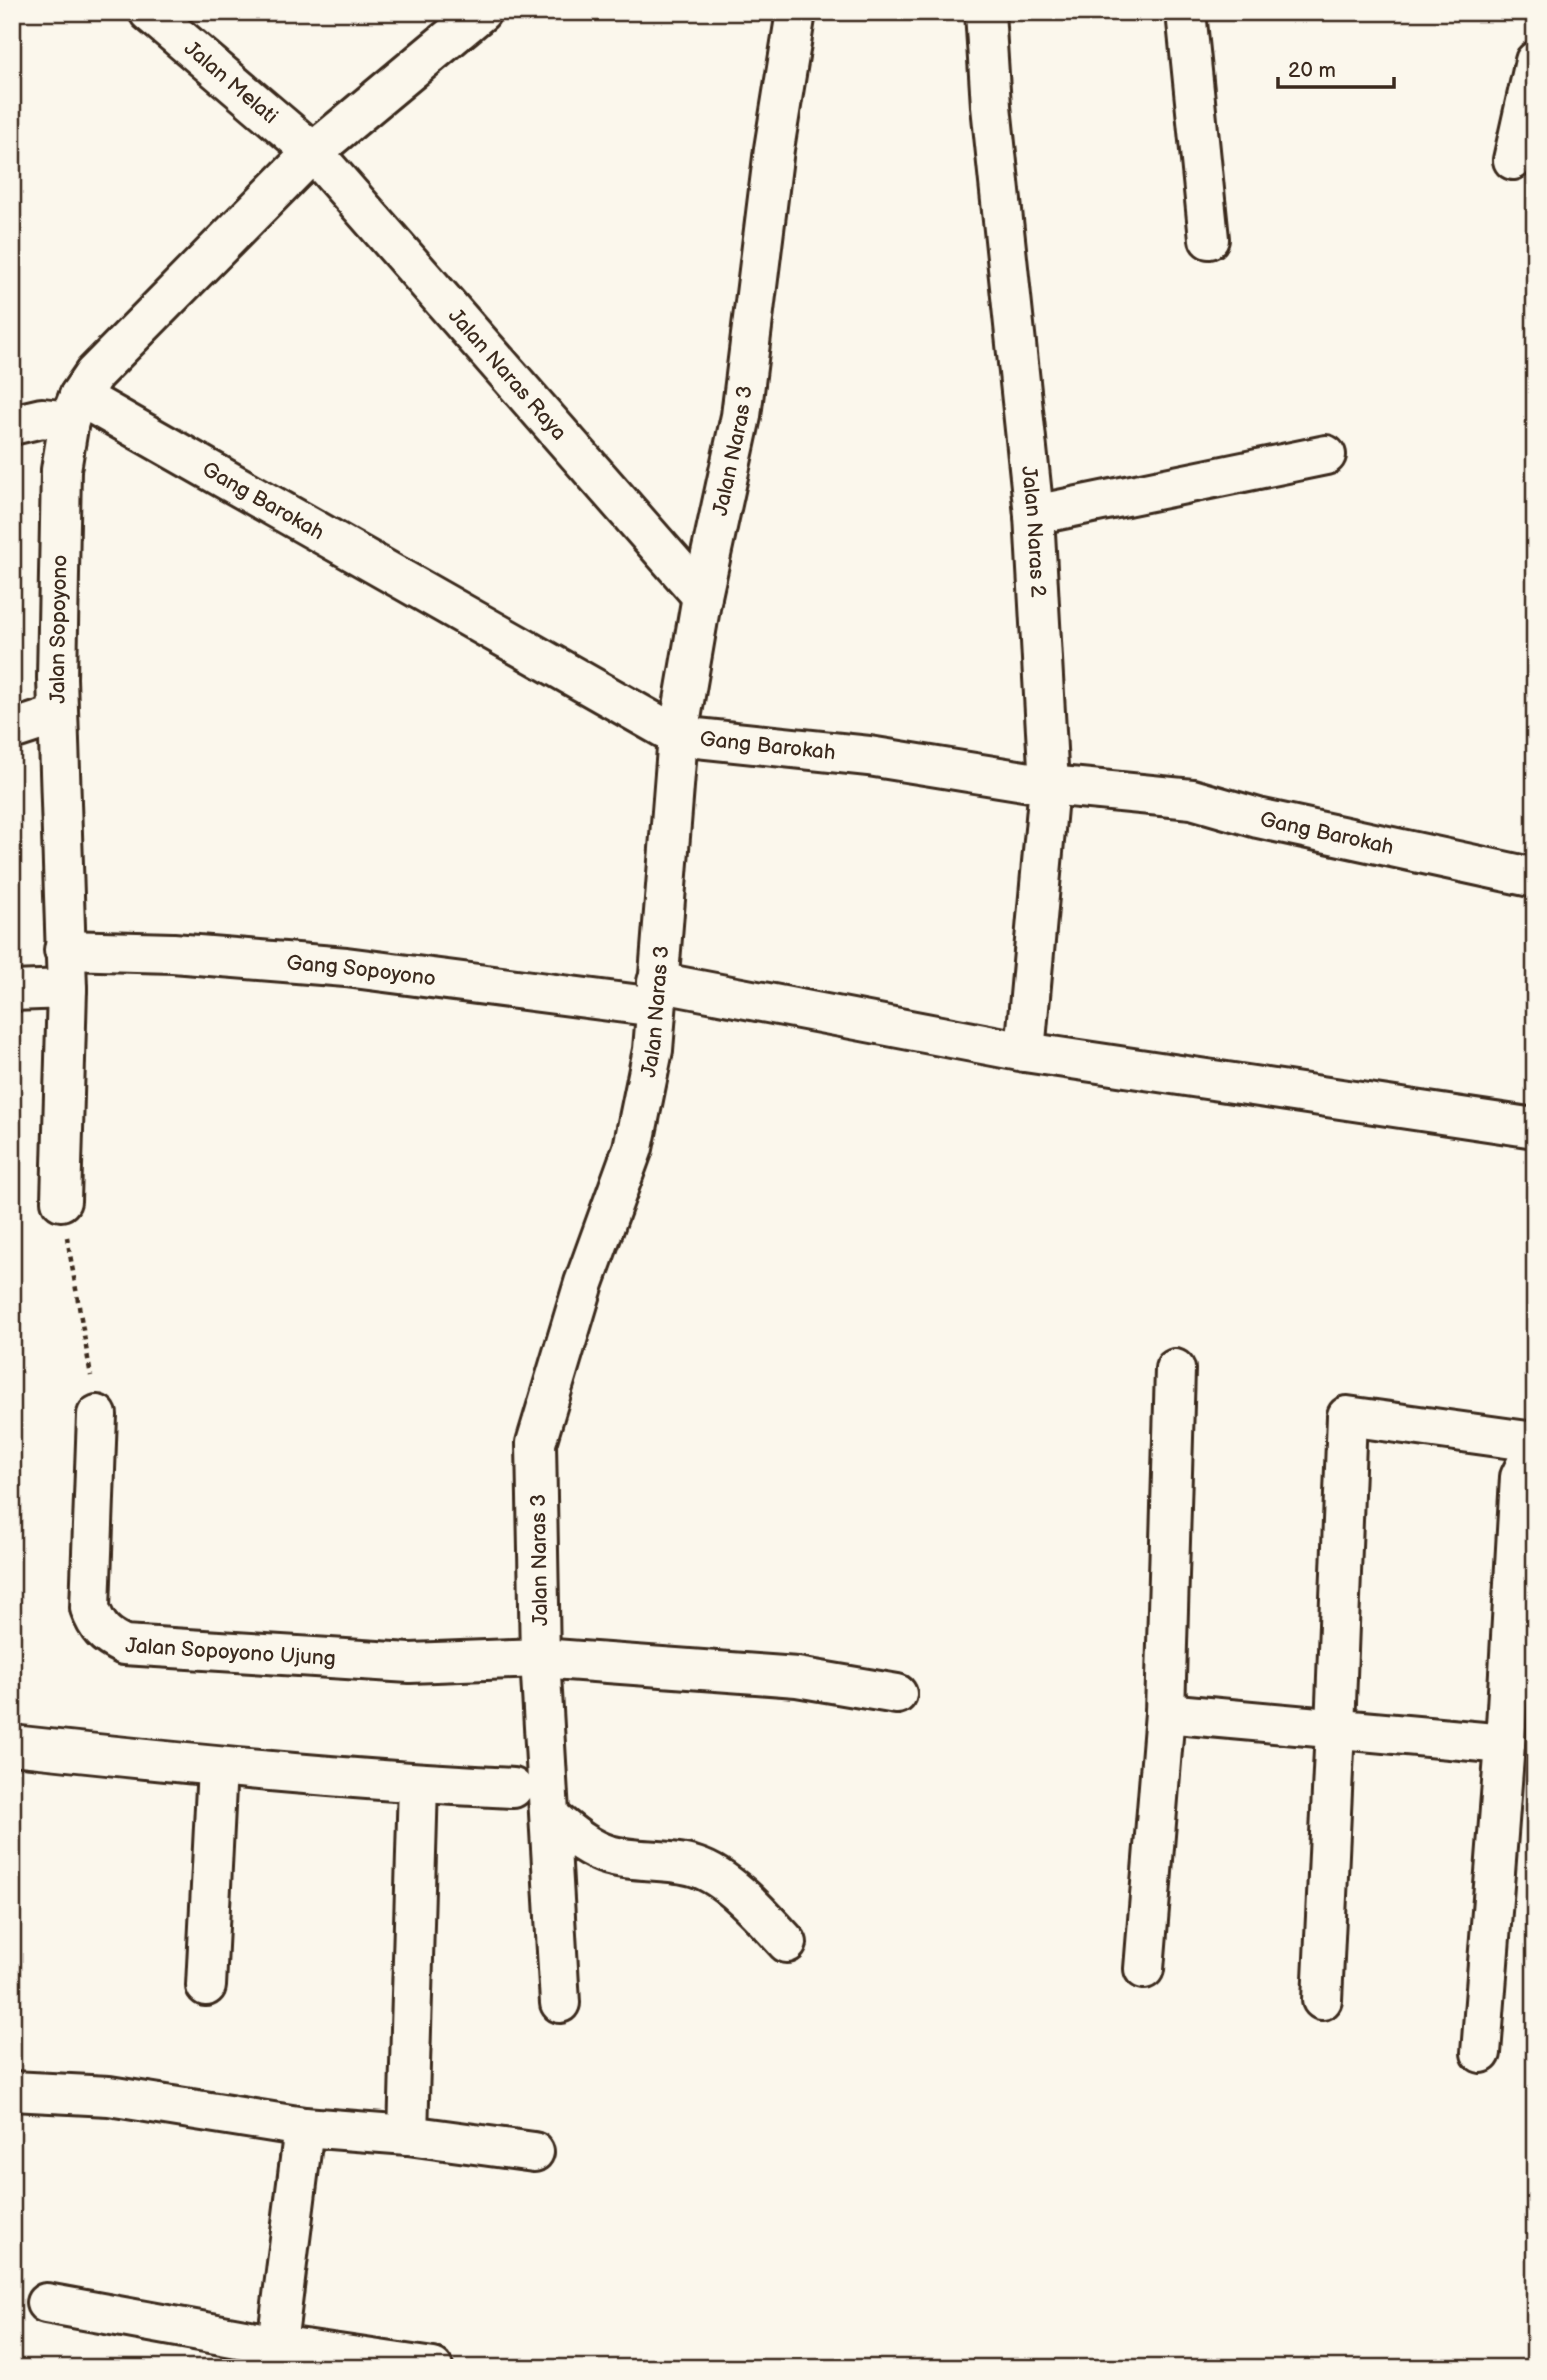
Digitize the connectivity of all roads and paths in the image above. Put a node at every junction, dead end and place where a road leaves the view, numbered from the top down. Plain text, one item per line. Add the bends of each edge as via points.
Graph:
1 (149, 12) edge
2 (481, 12) edge
3 (796, 12) edge
4 (985, 12) edge
5 (1186, 12) edge
6 (1535, 61) edge
7 (313, 152) junction
8 (1513, 160) dead end
9 (1209, 239) dead end
10 (74, 409) junction
11 (12, 425) edge
12 (1326, 455) dead end
13 (1034, 515) junction
14 (702, 596) junction
15 (58, 715) junction
16 (12, 730) edge
17 (678, 736) junction
18 (1049, 785) junction
19 (1535, 878) edge
20 (64, 950) junction
21 (67, 989) junction
22 (12, 991) edge
23 (657, 995) junction
24 (1025, 1052) junction
25 (1535, 1128) edge
26 (61, 1201) joint
27 (1175, 1369) dead end
28 (97, 1415) joint
29 (1531, 1461) edge
30 (540, 1658) junction
31 (897, 1694) dead end
32 (1165, 1713) junction
33 (1335, 1729) junction
34 (1505, 1744) junction
35 (12, 1745) edge
36 (217, 1767) junction
37 (418, 1783) junction
38 (513, 1788) dead end
39 (550, 1817) junction
40 (787, 1943) dead end
41 (1144, 1969) dead end
42 (206, 1986) dead end
43 (1322, 2000) dead end
44 (560, 2003) dead end
45 (1481, 2053) dead end
46 (12, 2091) edge
47 (304, 2127) junction
48 (408, 2134) junction
49 (534, 2152) dead end
50 (46, 2303) dead end
51 (276, 2356) edge
52 (433, 2368) edge

1 - 7 street, Jalan Melati
2 - 7 street, Jalan Sopoyono
3 - 14 street, Jalan Naras 3 via 741,416
4 - 13 street, Jalan Naras 2
5 - 9 street
6 - 8 street
7 - 10 street, Jalan Sopoyono via 94,374
7 - 14 street, Jalan Naras Raya
10 - 11 street
10 - 15 street, Jalan Sopoyono via 61,470
10 - 17 street, Gang Barokah
12 - 13 street
13 - 18 street, Jalan Naras 2
14 - 17 street, Jalan Naras 3
15 - 16 street
15 - 20 street, Jalan Sopoyono
17 - 18 street, Gang Barokah via 869,757
17 - 23 street, Jalan Naras 3
18 - 19 street, Gang Barokah via 1192,799 1258,818
18 - 24 street, Jalan Naras 2
20 - 21 street, Jalan Sopoyono
20 - 23 street, Gang Sopoyono via 173,953
21 - 22 street
21 - 26 street, Jalan Sopoyono
23 - 24 street, Gang Sopoyono
23 - 30 street, Jalan Naras 3 via 653,1050 633,1148 584,1283 536,1443
24 - 25 street, Gang Sopoyono
26 - 28 path
27 - 32 street
28 - 30 street, Jalan Sopoyono Ujung via 90,1608 106,1637 124,1645 410,1663
29 - 33 street via 1347,1416
29 - 34 street
30 - 31 street, Jalan Sopoyono Ujung via 797,1677
30 - 39 street, Jalan Naras 3
32 - 33 street
32 - 41 street
33 - 34 street
33 - 43 street
34 - 45 street
35 - 36 street
36 - 37 street
36 - 42 street
37 - 38 street
37 - 48 street
39 - 40 street via 608,1855 695,1866 750,1904
39 - 44 street, Jalan Naras 3
46 - 47 street via 109,2096
47 - 48 street
47 - 51 street
48 - 49 street
50 - 51 street
51 - 52 street

